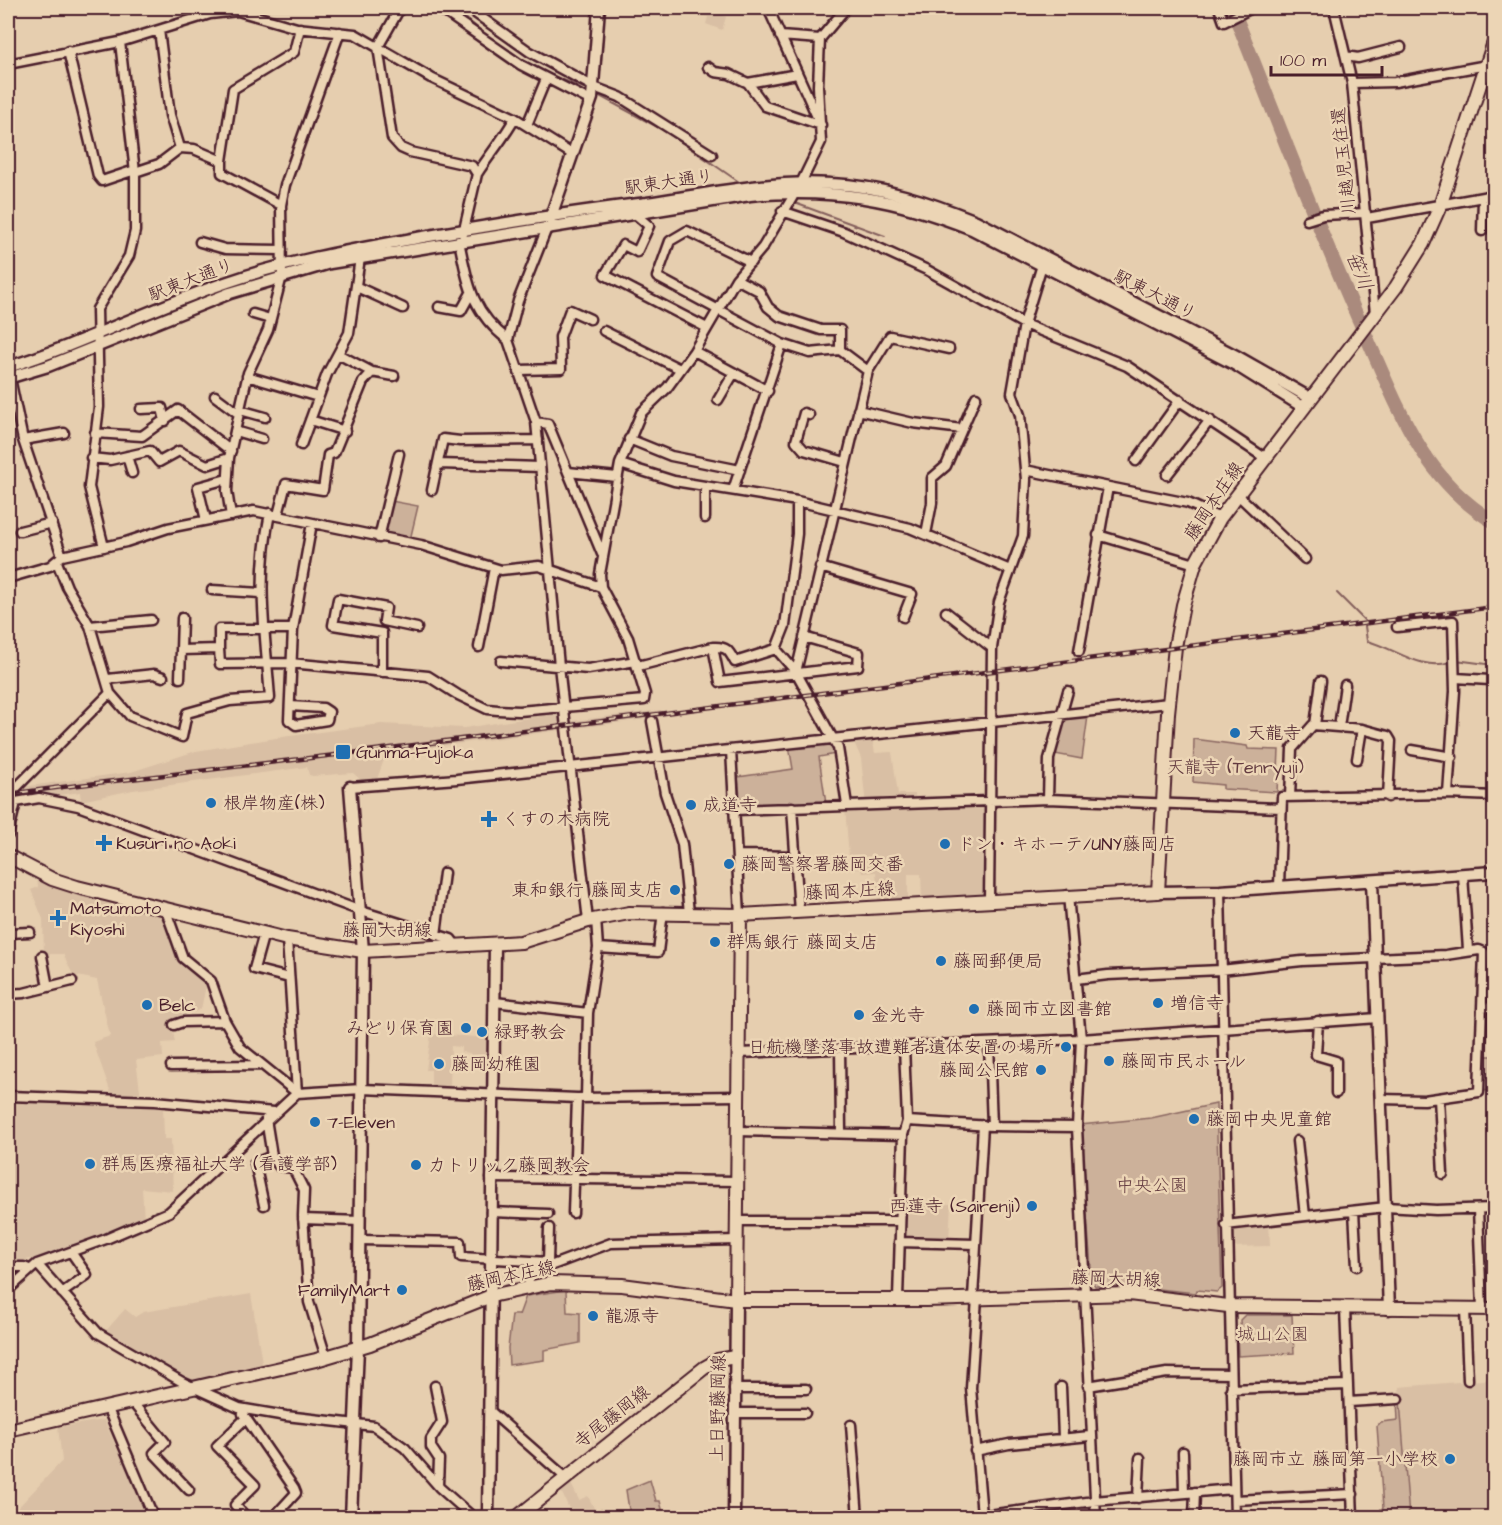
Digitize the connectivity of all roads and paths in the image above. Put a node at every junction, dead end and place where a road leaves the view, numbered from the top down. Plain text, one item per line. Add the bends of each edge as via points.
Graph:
1 (400, 8) edge
2 (439, 8) edge
3 (468, 8) edge
4 (599, 8) edge
5 (768, 8) edge
6 (843, 8) edge
7 (1219, 8) edge
8 (1252, 8) edge
9 (1334, 8) edge
10 (222, 10) edge
11 (252, 11) edge
12 (1238, 11) edge
13 (300, 28) junction
14 (159, 30) junction
15 (340, 32) junction
16 (780, 36) junction
17 (820, 39) junction
18 (120, 42) junction
19 (1494, 42) edge
20 (378, 47) junction
21 (1401, 47) dead end
22 (68, 51) junction
23 (1346, 56) junction
24 (8, 64) edge
25 (1487, 65) junction
26 (708, 67) dead end
27 (797, 74) junction
28 (546, 79) junction
29 (748, 83) junction
30 (1352, 83) junction
31 (592, 95) junction
32 (515, 118) junction
33 (527, 125) junction
34 (821, 125) junction
35 (180, 148) junction
36 (572, 154) junction
37 (712, 155) dead end
38 (222, 160) junction
39 (135, 171) junction
40 (477, 174) junction
41 (798, 188) junction
42 (1494, 195) edge
43 (1483, 198) junction
44 (281, 205) junction
45 (1440, 206) junction
46 (782, 211) junction
47 (634, 213) junction
48 (552, 215) junction
49 (1366, 215) junction
50 (1307, 220) dead end
51 (547, 228) junction
52 (1482, 231) dead end
53 (462, 237) junction
54 (200, 242) dead end
55 (282, 250) junction
56 (360, 258) junction
57 (751, 262) junction
58 (1042, 265) junction
59 (282, 271) junction
60 (736, 279) junction
61 (357, 287) junction
62 (471, 293) junction
63 (439, 307) dead end
64 (403, 308) dead end
65 (718, 311) junction
66 (253, 314) dead end
67 (1372, 317) junction
68 (270, 319) junction
69 (590, 319) dead end
70 (1024, 324) junction
71 (707, 328) junction
72 (604, 331) dead end
73 (98, 340) junction
74 (508, 340) junction
75 (782, 344) junction
76 (949, 349) dead end
77 (840, 350) junction
78 (694, 351) junction
79 (338, 354) junction
80 (680, 369) junction
81 (519, 370) junction
82 (868, 371) junction
83 (372, 372) junction
84 (734, 373) junction
85 (8, 374) edge
86 (247, 376) junction
87 (394, 376) dead end
88 (768, 391) junction
89 (214, 396) dead end
90 (318, 397) junction
91 (976, 397) dead end
92 (718, 400) dead end
93 (1180, 400) junction
94 (1306, 402) junction
95 (141, 409) dead end
96 (858, 410) junction
97 (239, 412) junction
98 (809, 414) dead end
99 (265, 417) dead end
100 (310, 420) junction
101 (1210, 420) junction
102 (165, 421) junction
103 (536, 422) junction
104 (962, 429) junction
105 (235, 431) junction
106 (345, 431) junction
107 (64, 433) dead end
108 (95, 433) junction
109 (262, 439) dead end
110 (629, 439) junction
111 (23, 440) junction
112 (538, 440) junction
113 (301, 445) dead end
114 (230, 454) junction
115 (399, 454) dead end
116 (127, 456) junction
117 (91, 458) junction
118 (1265, 458) junction
119 (1136, 461) dead end
120 (845, 462) junction
121 (620, 464) junction
122 (438, 465) junction
123 (540, 467) junction
124 (740, 470) junction
125 (1025, 470) junction
126 (568, 472) junction
127 (132, 473) dead end
128 (1167, 475) dead end
129 (617, 477) junction
130 (227, 479) junction
131 (1108, 487) junction
132 (705, 488) junction
133 (432, 490) dead end
134 (733, 490) junction
135 (1238, 495) junction
136 (797, 501) junction
137 (833, 509) junction
138 (274, 514) junction
139 (231, 516) junction
140 (705, 518) dead end
141 (1220, 518) junction
142 (206, 520) junction
143 (52, 523) junction
144 (312, 523) junction
145 (20, 531) dead end
146 (926, 534) junction
147 (1098, 535) junction
148 (379, 538) junction
149 (104, 547) junction
150 (603, 555) junction
151 (60, 559) junction
152 (1305, 559) dead end
153 (1196, 564) junction
154 (820, 567) junction
155 (494, 568) junction
156 (550, 570) junction
157 (1010, 570) junction
158 (8, 578) edge
159 (601, 587) junction
160 (212, 590) dead end
161 (261, 593) junction
162 (946, 612) dead end
163 (903, 617) dead end
164 (182, 618) dead end
165 (151, 620) dead end
166 (384, 621) junction
167 (90, 626) junction
168 (1396, 627) dead end
169 (264, 628) junction
170 (417, 628) dead end
171 (293, 629) junction
172 (382, 633) junction
173 (804, 638) junction
174 (479, 647) dead end
175 (713, 647) junction
176 (992, 648) junction
177 (219, 649) junction
178 (776, 649) junction
179 (181, 650) junction
180 (1079, 651) dead end
181 (501, 661) dead end
182 (268, 663) junction
183 (290, 663) junction
184 (637, 664) junction
185 (559, 666) junction
186 (382, 672) junction
187 (796, 672) junction
188 (163, 677) dead end
189 (180, 678) dead end
190 (1455, 678) junction
191 (108, 679) junction
192 (1321, 681) dead end
193 (1490, 681) dead end
194 (1345, 685) dead end
195 (1068, 691) dead end
196 (110, 693) junction
197 (1169, 704) junction
198 (290, 706) junction
199 (564, 708) junction
200 (1062, 716) junction
201 (652, 721) dead end
202 (990, 724) junction
203 (1315, 725) junction
204 (1339, 727) junction
205 (1362, 729) junction
206 (832, 738) junction
207 (731, 750) junction
208 (1412, 750) dead end
209 (658, 756) junction
210 (1452, 757) junction
211 (1357, 759) dead end
212 (570, 766) junction
213 (8, 785) edge
214 (350, 787) joint
215 (1448, 794) junction
216 (1494, 796) edge
217 (1290, 797) junction
218 (1388, 797) junction
219 (1048, 799) junction
220 (989, 802) junction
221 (1162, 802) junction
222 (847, 805) junction
223 (792, 807) junction
224 (1281, 808) junction
225 (736, 810) junction
226 (8, 834) edge
227 (738, 855) junction
228 (8, 856) edge
229 (795, 856) junction
230 (1494, 872) edge
231 (444, 873) dead end
232 (1463, 875) junction
233 (1371, 881) junction
234 (1279, 887) junction
235 (1220, 891) junction
236 (1158, 892) junction
237 (1068, 895) junction
238 (989, 899) junction
239 (165, 909) junction
240 (361, 911) junction
241 (663, 912) junction
242 (799, 912) junction
243 (689, 913) junction
244 (740, 915) junction
245 (592, 920) junction
246 (30, 932) dead end
247 (8, 933) edge
248 (264, 933) junction
249 (436, 935) junction
250 (287, 939) junction
251 (495, 945) junction
252 (457, 947) junction
253 (598, 948) junction
254 (1467, 950) junction
255 (363, 951) junction
256 (42, 956) dead end
257 (1375, 959) junction
258 (1221, 970) junction
259 (289, 978) junction
260 (1076, 979) junction
261 (72, 981) dead end
262 (48, 987) junction
263 (8, 994) edge
264 (495, 1002) junction
265 (1494, 1007) edge
266 (1483, 1008) junction
267 (588, 1013) junction
268 (1378, 1018) junction
269 (225, 1021) junction
270 (1318, 1022) junction
271 (174, 1025) dead end
272 (1222, 1028) junction
273 (1081, 1039) junction
274 (989, 1044) junction
275 (904, 1046) junction
276 (840, 1048) junction
277 (739, 1053) junction
278 (261, 1065) junction
279 (171, 1066) dead end
280 (362, 1089) junction
281 (297, 1093) junction
282 (493, 1093) junction
283 (1336, 1093) dead end
284 (8, 1096) edge
285 (738, 1096) junction
286 (581, 1098) junction
287 (1439, 1098) junction
288 (1380, 1099) junction
289 (274, 1112) junction
290 (266, 1119) junction
291 (907, 1122) junction
292 (988, 1126) junction
293 (1077, 1127) junction
294 (738, 1131) junction
295 (841, 1132) junction
296 (903, 1135) junction
297 (1298, 1141) dead end
298 (272, 1156) junction
299 (1443, 1174) dead end
300 (491, 1178) junction
301 (574, 1178) junction
302 (738, 1181) junction
303 (264, 1205) dead end
304 (1386, 1207) junction
305 (1494, 1208) edge
306 (1478, 1209) junction
307 (1354, 1211) junction
308 (491, 1212) junction
309 (573, 1213) dead end
310 (548, 1214) dead end
311 (1305, 1216) junction
312 (303, 1219) junction
313 (360, 1221) junction
314 (737, 1221) junction
315 (900, 1221) junction
316 (1227, 1225) junction
317 (549, 1228) dead end
318 (360, 1240) junction
319 (737, 1240) junction
320 (899, 1242) junction
321 (975, 1244) junction
322 (71, 1251) junction
323 (491, 1258) junction
324 (37, 1264) junction
325 (548, 1264) junction
326 (1357, 1266) dead end
327 (8, 1267) edge
328 (29, 1269) junction
329 (529, 1287) junction
330 (8, 1290) edge
331 (62, 1293) junction
332 (1086, 1294) junction
333 (491, 1296) junction
334 (975, 1298) junction
335 (898, 1299) junction
336 (736, 1300) junction
337 (1228, 1306) junction
338 (1345, 1308) junction
339 (1389, 1309) junction
340 (1465, 1309) junction
341 (1488, 1309) edge
342 (358, 1347) junction
343 (326, 1357) junction
344 (735, 1357) junction
345 (1230, 1374) junction
346 (1468, 1380) dead end
347 (1348, 1385) junction
348 (435, 1386) dead end
349 (1088, 1386) junction
350 (198, 1387) junction
351 (1061, 1387) dead end
352 (734, 1389) junction
353 (806, 1389) dead end
354 (1231, 1389) junction
355 (1398, 1399) dead end
356 (133, 1402) junction
357 (1349, 1402) junction
358 (108, 1408) junction
359 (239, 1408) junction
360 (490, 1411) junction
361 (734, 1413) junction
362 (805, 1413) dead end
363 (246, 1418) junction
364 (355, 1423) junction
365 (851, 1425) dead end
366 (8, 1430) edge
367 (1090, 1436) junction
368 (1064, 1437) junction
369 (975, 1451) junction
370 (1183, 1452) dead end
371 (1140, 1458) dead end
372 (565, 1477) junction
373 (438, 1485) junction
374 (1233, 1489) junction
375 (189, 1490) dead end
376 (1195, 1492) junction
377 (1184, 1493) junction
378 (1353, 1494) junction
379 (1138, 1498) junction
380 (1235, 1500) junction
381 (1094, 1501) junction
382 (981, 1515) junction
383 (1006, 1515) edge
384 (154, 1518) edge
385 (246, 1518) edge
386 (273, 1518) edge
387 (351, 1518) edge
388 (474, 1518) edge
389 (488, 1518) edge
390 (516, 1518) edge
391 (734, 1518) edge
392 (858, 1518) edge
393 (965, 1518) edge
394 (1096, 1518) edge
395 (1194, 1518) edge
396 (1235, 1518) edge
397 (1353, 1518) edge

1 - 20 street
2 - 28 street
3 - 31 street
4 - 31 street
5 - 16 street
6 - 17 street
7 - 12 street via 1224,22
8 - 12 street
9 - 23 street, 川越児玉往還
10 - 11 street
10 - 14 street
11 - 13 street
13 - 15 street
13 - 38 street via 294,52 232,89
14 - 18 street
14 - 35 street via 170,116
15 - 20 street via 355,34
15 - 44 street
16 - 17 street
16 - 27 street
17 - 34 street
18 - 22 street
18 - 39 street
19 - 25 main road, 藤岡本庄線
20 - 32 street via 431,78
20 - 40 street via 392,138 410,152 472,166
21 - 23 street via 1358,58
22 - 24 street
22 - 39 street via 98,176 102,181
23 - 30 street, 川越児玉往還
25 - 30 street via 1395,82
25 - 45 main road, 藤岡本庄線
26 - 29 street
27 - 29 street
27 - 34 street
28 - 31 street
28 - 33 street
29 - 34 street via 765,106
30 - 49 street, 川越児玉往還
31 - 36 street
31 - 37 street via 620,98
32 - 33 street
32 - 40 street
33 - 36 street
34 - 41 street via 821,142
35 - 38 street
35 - 39 street via 159,164
36 - 48 street
38 - 44 street via 222,173
39 - 73 street via 135,231 129,255 97,309
40 - 53 street
41 - 46 street
41 - 47 street, 駅東大通り
41 - 48 street, 駅東大通り via 750,187
41 - 58 street, 駅東大通り via 886,200 929,212
41 - 94 street, 駅東大通り via 832,184 888,191 976,221 1238,357
42 - 43 street
43 - 45 street
43 - 52 street
44 - 55 street
45 - 49 street
45 - 67 main road, 藤岡本庄線 via 1415,258
46 - 57 street
46 - 70 street via 855,236 927,270
47 - 51 street, 駅東大通り
47 - 71 street via 649,226 637,252 623,245 605,275
48 - 51 street
48 - 53 street, 駅東大通り
49 - 50 street via 1323,215
49 - 67 street, 川越児玉往還
51 - 53 street, 駅東大通り
51 - 74 street via 518,301
53 - 56 street, 駅東大通り
53 - 59 street, 駅東大通り via 328,254
53 - 62 street
54 - 55 street via 225,249
55 - 59 street
56 - 59 street, 駅東大通り
56 - 61 street
57 - 60 street
57 - 65 street via 687,231 670,241 657,277
58 - 70 street
58 - 94 street, 駅東大通り
59 - 68 street
59 - 73 street, 駅東大通り
60 - 65 street
60 - 77 street via 759,291 779,316 821,330 840,330
61 - 64 street
61 - 79 street via 349,333
62 - 63 street via 461,311
62 - 74 street via 491,327
65 - 71 street
65 - 75 street
66 - 68 street
67 - 94 main road, 藤岡本庄線
68 - 86 street
69 - 81 street via 570,310 560,337 561,369
70 - 93 street via 1127,366
70 - 125 street via 1012,393 1020,415
71 - 78 street
72 - 80 street
73 - 85 street, 駅東大通り
73 - 108 street via 99,407
74 - 81 street
75 - 77 street via 810,353
75 - 88 street
76 - 82 street via 890,336
77 - 82 street
78 - 80 street
78 - 84 street
79 - 83 street
79 - 90 street
80 - 110 street via 641,413
81 - 103 street
82 - 96 street
83 - 87 street
83 - 106 street via 363,382
84 - 88 street
84 - 92 street
85 - 111 street
86 - 90 street
86 - 97 street
88 - 124 street
89 - 97 street
90 - 100 street
91 - 104 street
93 - 101 street
93 - 119 street
94 - 118 main road, 藤岡本庄線
95 - 102 street via 162,408
96 - 104 street via 912,423
96 - 120 street
97 - 99 street
97 - 105 street
98 - 120 street via 804,413 796,441 804,450
100 - 106 street
100 - 113 street
101 - 118 street
101 - 128 street
102 - 108 street via 142,436
102 - 114 street via 178,411
103 - 112 street
103 - 126 street via 548,424
104 - 146 street via 946,466 932,478
105 - 109 street
105 - 114 street
106 - 138 street via 334,453 328,455 323,489 286,484
107 - 111 street
108 - 117 street
110 - 121 street
110 - 124 street via 671,456
111 - 143 street
112 - 122 street via 443,439
112 - 123 street
114 - 116 street via 207,465 179,451 159,462 150,451
114 - 130 street
115 - 148 street
116 - 117 street
116 - 127 street
117 - 149 street via 89,487
118 - 135 main road, 藤岡本庄線
120 - 137 street
121 - 129 street
121 - 132 street
122 - 123 street
122 - 133 street
123 - 156 street
124 - 134 street
125 - 131 street
125 - 157 street via 1023,536
126 - 129 street
126 - 150 street
129 - 150 street
130 - 139 street
130 - 142 street via 198,487
131 - 141 street via 1188,504
131 - 147 street
132 - 134 street
132 - 140 street
134 - 136 street
135 - 141 main road, 藤岡本庄線
135 - 152 street
136 - 137 street
136 - 178 street via 797,534 785,626
137 - 146 street
137 - 154 street
138 - 139 street
138 - 144 street
138 - 161 street via 263,548
139 - 142 street
141 - 153 main road, 藤岡本庄線
142 - 149 street
143 - 145 street
143 - 151 street
144 - 148 street
144 - 171 street
146 - 157 street
147 - 153 street
147 - 180 street
148 - 155 street via 421,545
149 - 151 street
150 - 159 street
151 - 158 street
151 - 167 street via 67,587
153 - 197 main road, 藤岡本庄線 via 1179,620
154 - 163 street via 912,594
154 - 173 street
155 - 156 street via 509,571 539,566
155 - 174 street
156 - 159 street
156 - 185 street
157 - 176 street via 999,602
159 - 184 street via 620,620
160 - 161 street
161 - 169 street
162 - 176 street
164 - 179 street
165 - 167 street
166 - 170 street
166 - 172 street
166 - 172 street via 386,608 338,599 333,625
167 - 191 street
168 - 190 street via 1452,621
169 - 171 street
169 - 177 street via 219,629
169 - 182 street
171 - 183 street
172 - 186 street
173 - 187 street
173 - 187 street via 858,653 858,666
175 - 178 street via 723,646 735,662
175 - 184 street
175 - 187 street via 720,682
176 - 202 street
177 - 179 street
177 - 182 street via 220,664
178 - 187 street
179 - 189 street
181 - 185 street
182 - 183 street
182 - 196 street via 270,698 230,701 187,713 182,737 130,716
183 - 186 street
183 - 198 street
184 - 185 street via 588,669
184 - 199 street via 644,700
185 - 199 street
186 - 199 street via 428,676 487,709
187 - 206 street
188 - 191 street via 154,674
190 - 193 street
190 - 210 street
191 - 196 street
192 - 203 street
194 - 204 street
195 - 200 street
196 - 213 street via 15,788
197 - 200 street
197 - 221 main road, 藤岡本庄線
198 - 198 street via 323,708 330,718 293,725 289,720
199 - 212 street
200 - 202 street
200 - 219 street via 1049,759
201 - 209 street
202 - 206 street
202 - 220 street
203 - 204 street
203 - 217 street via 1292,749
204 - 205 street
205 - 211 street
205 - 218 street via 1382,733 1391,741
206 - 207 street
206 - 222 street via 838,748
207 - 209 street
207 - 225 street
208 - 210 street
209 - 212 street
209 - 243 street via 682,844
210 - 215 street
212 - 214 street
212 - 245 street
214 - 240 street
215 - 216 street
215 - 218 street
217 - 218 street
217 - 224 street via 1282,798
219 - 220 street
219 - 221 street
220 - 222 street
220 - 238 street
221 - 224 street
221 - 236 main road, 藤岡本庄線
222 - 223 street
223 - 225 street
223 - 229 street
224 - 234 street
225 - 227 street
226 - 240 street via 16,802 48,799 78,806
227 - 229 street
227 - 244 street
228 - 239 main road, 藤岡大胡線 via 52,879
229 - 242 street
230 - 232 street
231 - 249 street
232 - 233 street
232 - 254 street
233 - 234 street
233 - 257 street
234 - 235 street
235 - 236 street
235 - 258 street
236 - 237 main road, 藤岡本庄線
237 - 238 main road, 藤岡本庄線
237 - 260 street
238 - 242 main road, 藤岡本庄線
239 - 248 main road, 藤岡大胡線
239 - 269 street via 183,958 211,981
240 - 249 street
240 - 255 street
241 - 243 main road, 藤岡大胡線
241 - 245 main road, 藤岡大胡線
241 - 253 street via 658,952
242 - 244 main road, 藤岡本庄線
243 - 244 main road, 藤岡大胡線
244 - 277 main road
245 - 251 main road, 藤岡大胡線 via 534,939
245 - 253 street
246 - 247 street
248 - 250 main road, 藤岡大胡線
248 - 259 street via 254,969
249 - 252 street via 451,939
250 - 255 main road, 藤岡大胡線
250 - 259 street
251 - 252 main road, 藤岡大胡線
251 - 264 street
252 - 255 main road, 藤岡大胡線
253 - 267 street
254 - 257 street
254 - 266 street via 1484,952
255 - 280 street
256 - 262 street
257 - 258 street via 1302,961
257 - 268 street
258 - 260 street
258 - 272 street
259 - 281 street
260 - 273 street
261 - 262 street
262 - 263 street
264 - 267 street
264 - 282 street
265 - 266 street
266 - 287 street via 1479,1092
267 - 286 street
268 - 270 street
268 - 288 street
269 - 271 street
269 - 278 street via 240,1047
270 - 272 street
270 - 283 street via 1316,1055 1336,1060
272 - 273 street
272 - 316 street
273 - 274 street
273 - 293 street
274 - 275 street
274 - 292 street
275 - 276 street
275 - 291 street
276 - 277 street
276 - 295 street
277 - 285 main road
278 - 279 street
278 - 281 street
280 - 281 street
280 - 282 street
280 - 313 street
281 - 289 street
282 - 286 street
282 - 300 street
284 - 289 street via 154,1101
285 - 286 street
285 - 294 main road
286 - 301 street
287 - 288 street
287 - 299 street
288 - 304 street
289 - 290 street
290 - 298 street
290 - 322 street via 169,1212
291 - 292 street
291 - 296 street
292 - 293 street
292 - 321 street
293 - 332 street
294 - 295 street
294 - 302 main road
295 - 296 street
296 - 315 street
297 - 311 street
298 - 303 street via 255,1163
298 - 312 street via 279,1167 293,1168 304,1190
300 - 301 street
300 - 308 street
301 - 302 street
301 - 309 street
302 - 314 main road
304 - 306 street
304 - 307 street
304 - 339 street
305 - 306 street
306 - 341 street
307 - 311 street
307 - 326 street
308 - 310 street
308 - 323 street
311 - 316 street
312 - 313 street
312 - 343 street via 309,1302
313 - 318 street
314 - 315 street
314 - 319 main road
315 - 320 street
316 - 337 street
317 - 325 street
318 - 323 street via 460,1242 461,1257
318 - 342 street
319 - 325 street via 625,1241
319 - 336 main road
320 - 321 street
320 - 335 street
321 - 334 street
322 - 324 street
322 - 331 street via 87,1275
323 - 325 street
323 - 333 street
324 - 328 street
324 - 331 street
325 - 329 street via 534,1272
327 - 328 street
328 - 330 street
329 - 333 main road, 藤岡本庄線
329 - 336 main road, 藤岡本庄線 via 573,1282 622,1284
331 - 350 street via 98,1333 184,1383
332 - 334 main road, 藤岡大胡線
332 - 337 main road, 藤岡大胡線 via 1129,1294
332 - 349 street
333 - 342 main road, 藤岡本庄線
333 - 360 street
334 - 335 main road, 藤岡大胡線
334 - 369 street via 971,1388
335 - 336 main road, 藤岡大胡線
336 - 344 street, 上日野藤岡線
337 - 338 main road, 藤岡大胡線
337 - 345 street
338 - 339 main road, 藤岡大胡線
338 - 347 street
339 - 340 main road, 藤岡大胡線
340 - 341 main road, 藤岡大胡線
340 - 346 street
342 - 343 main road, 藤岡本庄線
342 - 364 street
343 - 350 main road, 藤岡本庄線
344 - 352 street, 上日野藤岡線
344 - 372 main road, 寺尾藤岡線 via 704,1368
345 - 349 street via 1167,1373
345 - 354 street
347 - 354 street
347 - 357 street
348 - 373 street via 442,1422 431,1438 431,1447 439,1459
349 - 367 street
350 - 356 main road, 藤岡本庄線
350 - 359 street
351 - 368 street
352 - 353 street
352 - 361 street, 上日野藤岡線
354 - 374 street
355 - 357 street
356 - 358 main road, 藤岡本庄線
356 - 375 street via 165,1442 154,1453
357 - 378 street
358 - 366 main road, 藤岡本庄線
358 - 384 street
359 - 363 street
359 - 364 street
360 - 372 street
360 - 389 street
361 - 362 street
361 - 391 street, 上日野藤岡線
363 - 385 street via 217,1446 255,1485 235,1505
363 - 386 street via 296,1493
364 - 373 street via 374,1426 405,1448
364 - 387 street
365 - 392 street
367 - 368 street
367 - 381 street
368 - 369 street
369 - 382 street
370 - 377 street
371 - 379 street
372 - 390 main road, 寺尾藤岡線
373 - 388 street
374 - 376 street
374 - 380 street
376 - 377 street
376 - 395 street
377 - 379 street
378 - 380 street
378 - 397 street
379 - 381 street
380 - 396 street
381 - 383 street
381 - 394 street
382 - 383 street
382 - 393 street

